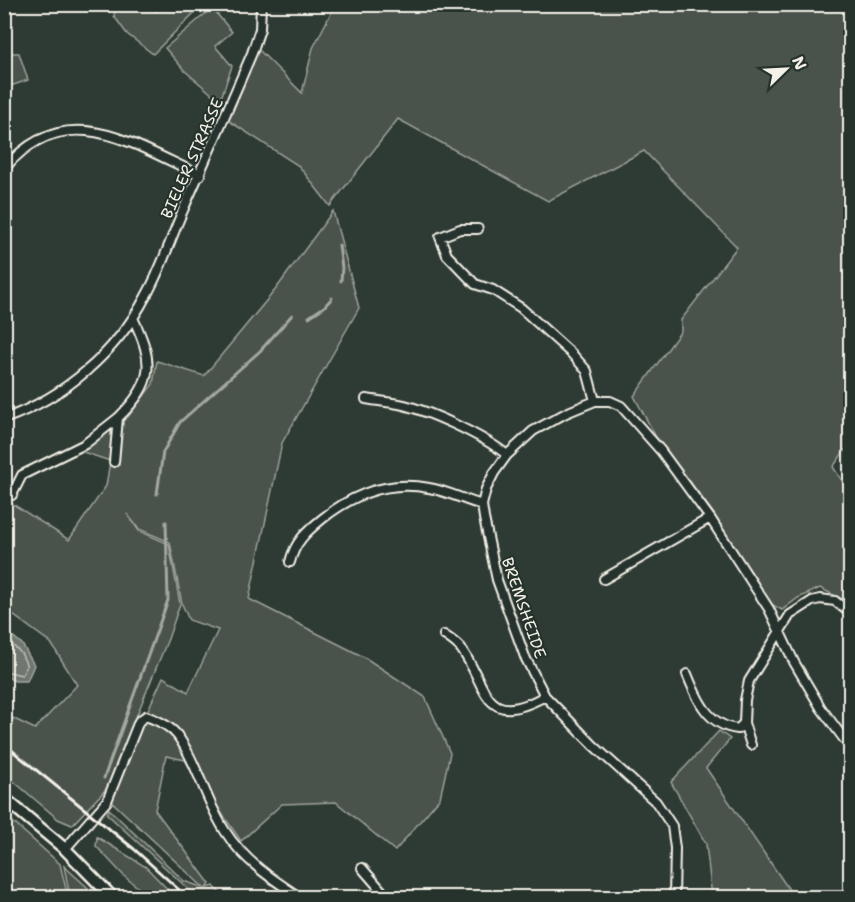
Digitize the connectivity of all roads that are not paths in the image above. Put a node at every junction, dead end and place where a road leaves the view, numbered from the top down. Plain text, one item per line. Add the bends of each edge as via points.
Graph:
1 (261, 4) edge
2 (4, 169) edge
3 (200, 174) junction
4 (478, 229) dead end
5 (133, 318) junction
6 (366, 399) dead end
7 (596, 401) junction
8 (118, 418) junction
9 (4, 419) edge
10 (507, 455) junction
11 (114, 462) dead end
12 (12, 495) dead end
13 (482, 505) junction
14 (710, 518) junction
15 (290, 562) dead end
16 (604, 579) dead end
17 (850, 613) edge
18 (779, 631) junction
19 (444, 635) dead end
20 (687, 674) dead end
21 (545, 696) junction
22 (744, 723) junction
23 (751, 745) dead end
24 (850, 747) edge
25 (4, 798) edge
26 (65, 849) junction
27 (362, 868) dead end
28 (113, 897) edge
29 (301, 897) edge
30 (388, 897) edge
31 (674, 897) edge

1 - 3 street, BIELER STRASSE via 260,29 252,53
2 - 3 street via 39,140 80,130 110,134
3 - 5 street, BIELER STRASSE via 159,271
4 - 7 street via 460,229 440,237 447,255 476,284 521,308 568,350 587,371
5 - 8 street via 143,338 149,366 142,386
5 - 9 street, BIELER STRASSE via 100,358 73,382 42,403
6 - 10 street via 401,404 450,423
7 - 10 street via 533,431
7 - 14 street via 621,406 661,451
8 - 11 street
8 - 12 street via 85,444 22,475
10 - 13 street via 494,473
13 - 15 street via 413,485 370,490 353,497 314,525 294,546
13 - 21 street, BREMSHEIDE via 497,580 525,657
14 - 16 street
14 - 18 street
17 - 18 street via 835,601 812,601 790,615
18 - 22 street via 749,681
18 - 24 street via 821,708
19 - 21 street via 462,649 484,693 494,703 507,708 526,706
20 - 22 street via 696,698 715,722 738,729
21 - 31 street, BREMSHEIDE via 656,802 672,826
22 - 23 street
25 - 26 street
26 - 28 street
26 - 29 street via 106,801 139,721 146,716 177,735 219,821 238,849 272,879
27 - 30 street

